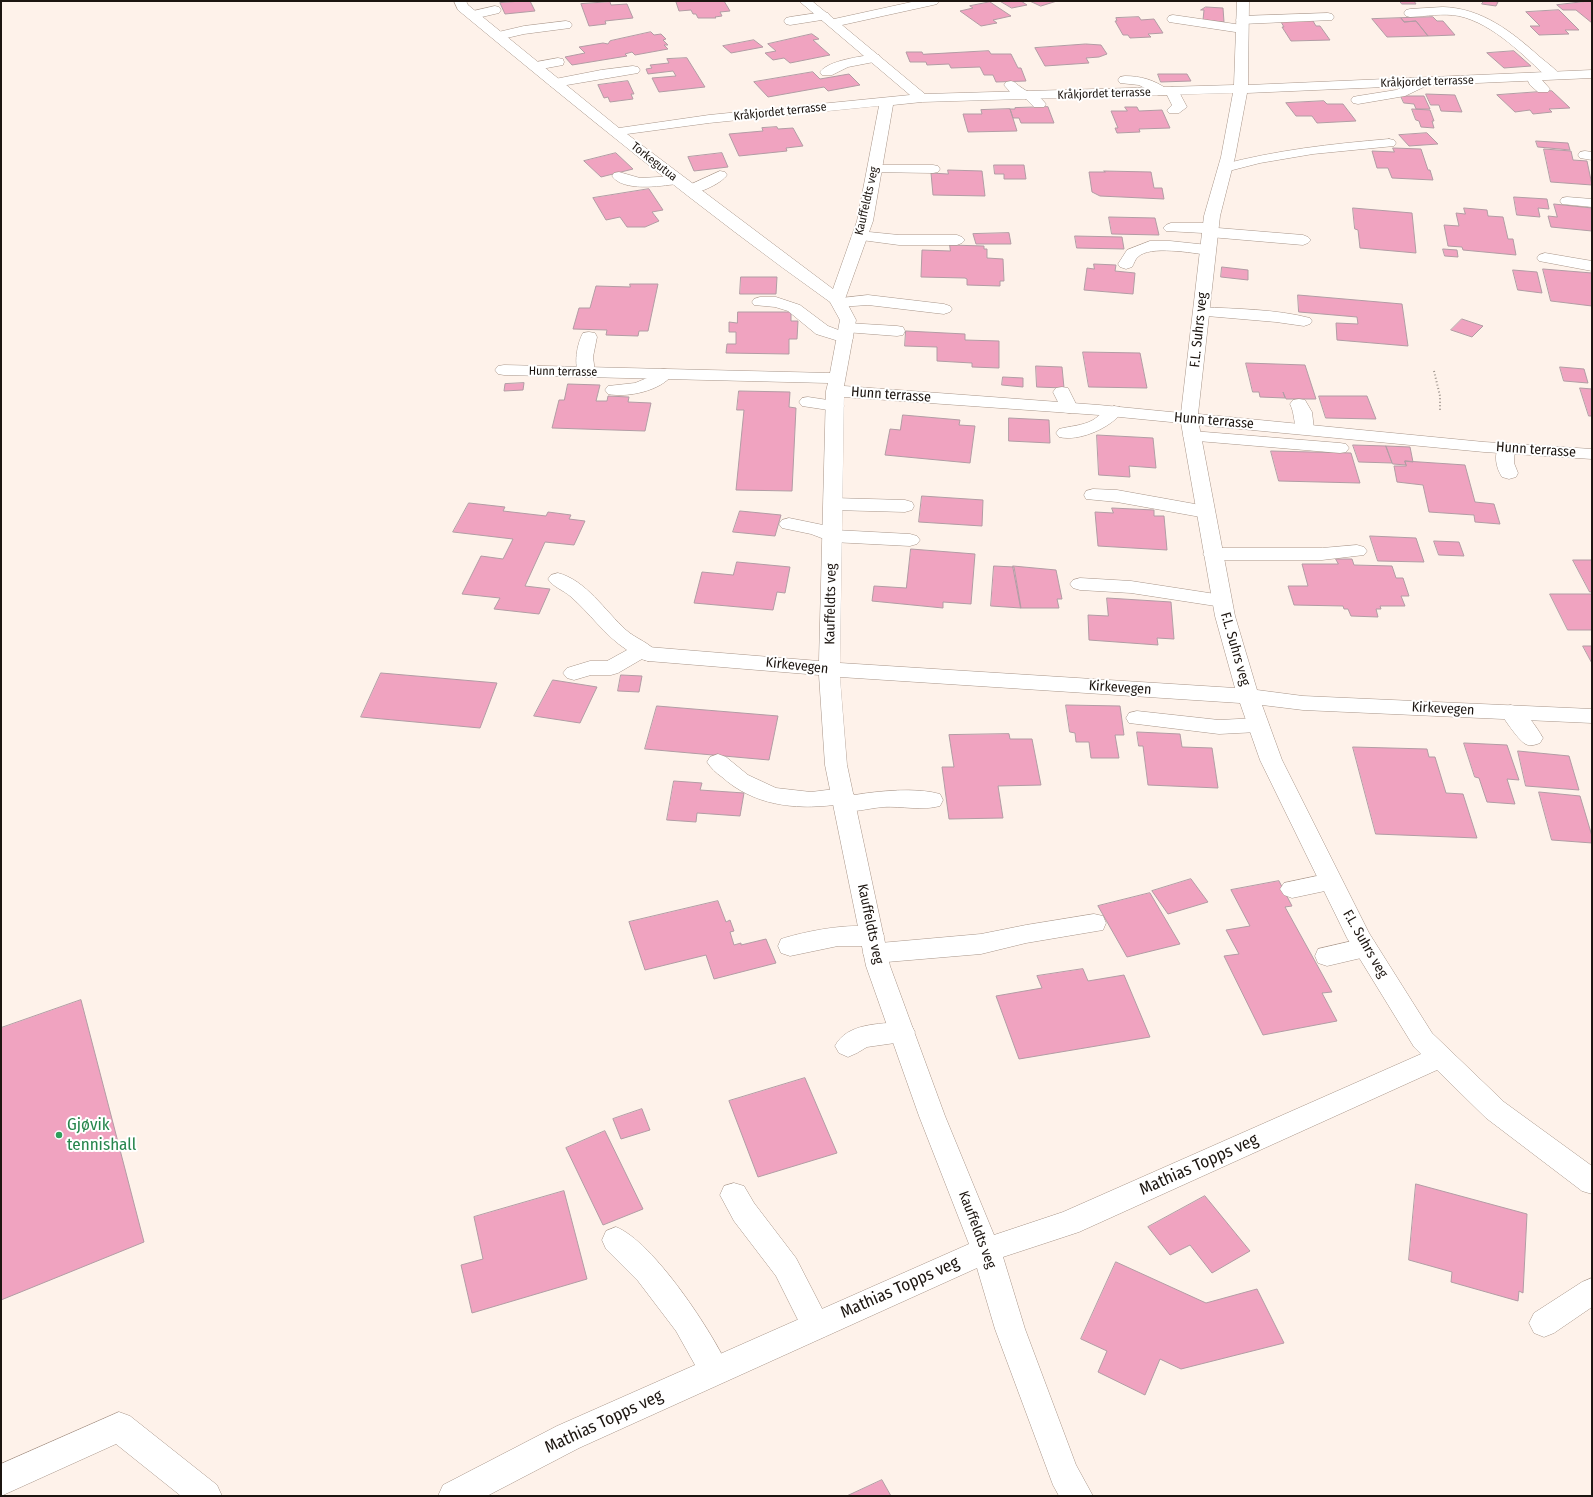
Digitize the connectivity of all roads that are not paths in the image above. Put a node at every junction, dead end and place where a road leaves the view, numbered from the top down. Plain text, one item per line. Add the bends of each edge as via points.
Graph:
1 (460, 1) edge
2 (805, 1) edge
3 (932, 1) edge
4 (916, 3) edge
5 (495, 10) dead end
6 (1410, 13) dead end
7 (473, 15) junction
8 (1242, 17) edge
9 (1328, 17) dead end
10 (1173, 18) dead end
11 (790, 21) dead end
12 (830, 24) junction
13 (566, 25) dead end
14 (1523, 34) dead end
15 (498, 36) junction
16 (874, 58) junction
17 (558, 62) dead end
18 (536, 66) junction
19 (633, 70) dead end
20 (827, 72) dead end
21 (1554, 76) junction
22 (1533, 77) junction
23 (1584, 78) edge
24 (1125, 80) dead end
25 (1423, 82) junction
26 (555, 83) junction
27 (1011, 84) dead end
28 (1241, 89) junction
29 (1544, 89) dead end
30 (1168, 91) junction
31 (922, 98) junction
32 (1035, 100) junction
33 (1358, 100) dead end
34 (887, 101) junction
35 (1174, 110) dead end
36 (617, 132) junction
37 (1389, 143) dead end
38 (933, 168) dead end
39 (1225, 168) junction
40 (874, 169) junction
41 (720, 175) dead end
42 (619, 176) dead end
43 (677, 180) junction
44 (690, 190) junction
45 (1567, 201) dead end
46 (1592, 203) edge
47 (1170, 228) dead end
48 (859, 236) junction
49 (1209, 237) junction
50 (957, 240) dead end
51 (1303, 240) dead end
52 (1545, 258) dead end
53 (1126, 264) dead end
54 (1592, 266) edge
55 (760, 302) dead end
56 (944, 309) dead end
57 (1201, 312) junction
58 (843, 317) junction
59 (1304, 321) dead end
60 (897, 331) dead end
61 (589, 337) dead end
62 (504, 370) dead end
63 (586, 372) junction
64 (664, 374) junction
65 (614, 390) dead end
66 (836, 392) junction
67 (1062, 392) dead end
68 (808, 402) dead end
69 (1299, 404) dead end
70 (1069, 408) junction
71 (1114, 411) junction
72 (1191, 428) junction
73 (1305, 429) junction
74 (1065, 433) dead end
75 (1340, 448) dead end
76 (1506, 448) junction
77 (1592, 454) edge
78 (1509, 473) dead end
79 (1092, 495) dead end
80 (833, 504) junction
81 (905, 506) dead end
82 (1206, 512) junction
83 (788, 524) dead end
84 (832, 536) junction
85 (910, 540) dead end
86 (1357, 551) dead end
87 (1214, 554) junction
88 (558, 578) dead end
89 (1080, 584) dead end
90 (1222, 601) junction
91 (645, 652) junction
92 (829, 669) junction
93 (574, 673) dead end
94 (1248, 696) junction
95 (1511, 712) junction
96 (1592, 716) edge
97 (1137, 718) dead end
98 (1258, 725) junction
99 (1532, 738) dead end
100 (718, 762) dead end
101 (844, 800) junction
102 (932, 800) dead end
103 (1331, 882) junction
104 (1292, 889) dead end
105 (1094, 924) dead end
106 (874, 944) junction
107 (790, 946) dead end
108 (1365, 948) junction
109 (1327, 956) dead end
110 (902, 1032) junction
111 (848, 1046) dead end
112 (1440, 1057) junction
113 (1592, 1182) edge
114 (734, 1196) dead end
115 (616, 1240) dead end
116 (986, 1250) junction
117 (1592, 1291) edge
118 (1544, 1323) dead end
119 (816, 1326) junction
120 (715, 1371) junction
121 (1, 1480) edge
122 (206, 1496) edge
123 (454, 1496) edge
124 (1077, 1496) edge

1 - 7 street, Torkegutua via 462,7
2 - 12 street
3 - 4 street
4 - 12 street
5 - 7 street
6 - 21 street via 1462,13 1480,20 1505,36
7 - 15 street, Torkegutua
8 - 9 street
8 - 10 street
8 - 28 street, F.L. Suhrs veg
11 - 12 street
12 - 16 street
13 - 15 street
14 - 23 street via 1541,52
15 - 18 street, Torkegutua
16 - 20 street via 844,64
16 - 31 street
17 - 18 street
18 - 26 street, Torkegutua
19 - 26 street
21 - 22 street, Kråkjordet terrasse
21 - 23 street, Kråkjordet terrasse
22 - 25 street, Kråkjordet terrasse
22 - 29 street
24 - 30 street via 1138,80
25 - 28 street, Kråkjordet terrasse
25 - 33 street via 1399,93
26 - 36 street, Torkegutua
27 - 32 street via 1017,91
28 - 30 street, Kråkjordet terrasse
28 - 39 street, F.L. Suhrs veg
30 - 32 street, Kråkjordet terrasse
30 - 35 street via 1180,107
31 - 32 street, Kråkjordet terrasse
31 - 34 street, Kråkjordet terrasse
34 - 36 street, Kråkjordet terrasse via 701,120
34 - 40 street, Kauffeldts veg
36 - 43 street, Torkegutua
37 - 39 street via 1313,150 1259,159
38 - 40 street
39 - 49 street, F.L. Suhrs veg
40 - 48 street, Kauffeldts veg via 865,221
41 - 44 street
42 - 43 street via 626,180 647,183
43 - 44 street, Torkegutua
44 - 58 street, Torkegutua via 810,280
45 - 46 street
47 - 49 street
48 - 50 street via 899,240
48 - 58 street, Kauffeldts veg
49 - 51 street
49 - 53 street via 1170,246 1150,246 1132,253
49 - 57 street, F.L. Suhrs veg
52 - 54 street
55 - 58 street via 776,302 794,308 822,330
56 - 58 street via 868,300
57 - 59 street
57 - 72 street, F.L. Suhrs veg
58 - 60 street
58 - 66 street, Kauffeldts veg
61 - 63 street via 585,357
62 - 63 street, Hunn terrasse
63 - 64 street, Hunn terrasse
64 - 65 street via 656,382 630,390
64 - 66 street, Hunn terrasse
66 - 68 street
66 - 70 street, Hunn terrasse
66 - 80 street, Kauffeldts veg
67 - 70 street
69 - 73 street via 1303,412
70 - 71 street, Hunn terrasse
71 - 72 street, Hunn terrasse
71 - 74 street via 1097,425
72 - 73 street, Hunn terrasse
72 - 75 street
72 - 82 street, F.L. Suhrs veg
73 - 76 street, Hunn terrasse
76 - 77 street, Hunn terrasse
76 - 78 street via 1505,463
79 - 82 street via 1124,497
80 - 81 street
80 - 84 street, Kauffeldts veg
82 - 87 street, F.L. Suhrs veg
83 - 84 street via 816,529
84 - 85 street
84 - 92 street, Kauffeldts veg
86 - 87 street via 1322,554
87 - 90 street, F.L. Suhrs veg
88 - 91 street via 577,592 620,636
89 - 90 street via 1131,587
90 - 94 street, F.L. Suhrs veg
91 - 92 street, Kirkevegen
91 - 93 street via 611,668 590,668
92 - 94 street, Kirkevegen
92 - 101 street, Kauffeldts veg via 836,765
94 - 95 street, Kirkevegen via 1303,703
94 - 98 street, F.L. Suhrs veg
95 - 96 street, Kirkevegen
95 - 99 street
97 - 98 street via 1219,727
98 - 103 street, F.L. Suhrs veg via 1271,760
100 - 101 street via 740,781 772,796
101 - 102 street
101 - 106 street, Kauffeldts veg
103 - 104 street
103 - 108 street, F.L. Suhrs veg
105 - 106 street via 1026,934 981,944
106 - 107 street via 838,937
106 - 110 street, Kauffeldts veg via 878,966
108 - 109 street
108 - 112 street, F.L. Suhrs veg via 1423,1040
110 - 111 street via 862,1036
110 - 116 street, Kauffeldts veg via 932,1116
112 - 113 street, F.L. Suhrs veg via 1495,1110
112 - 116 street, Mathias Topps veg via 1069,1223
114 - 119 street via 786,1267
115 - 120 street via 648,1272 686,1321
116 - 119 street, Mathias Topps veg
116 - 124 street, Kauffeldts veg via 1020,1358 1064,1474
117 - 118 street
119 - 120 street, Mathias Topps veg
120 - 123 street, Mathias Topps veg via 568,1437
121 - 122 street via 119,1427

